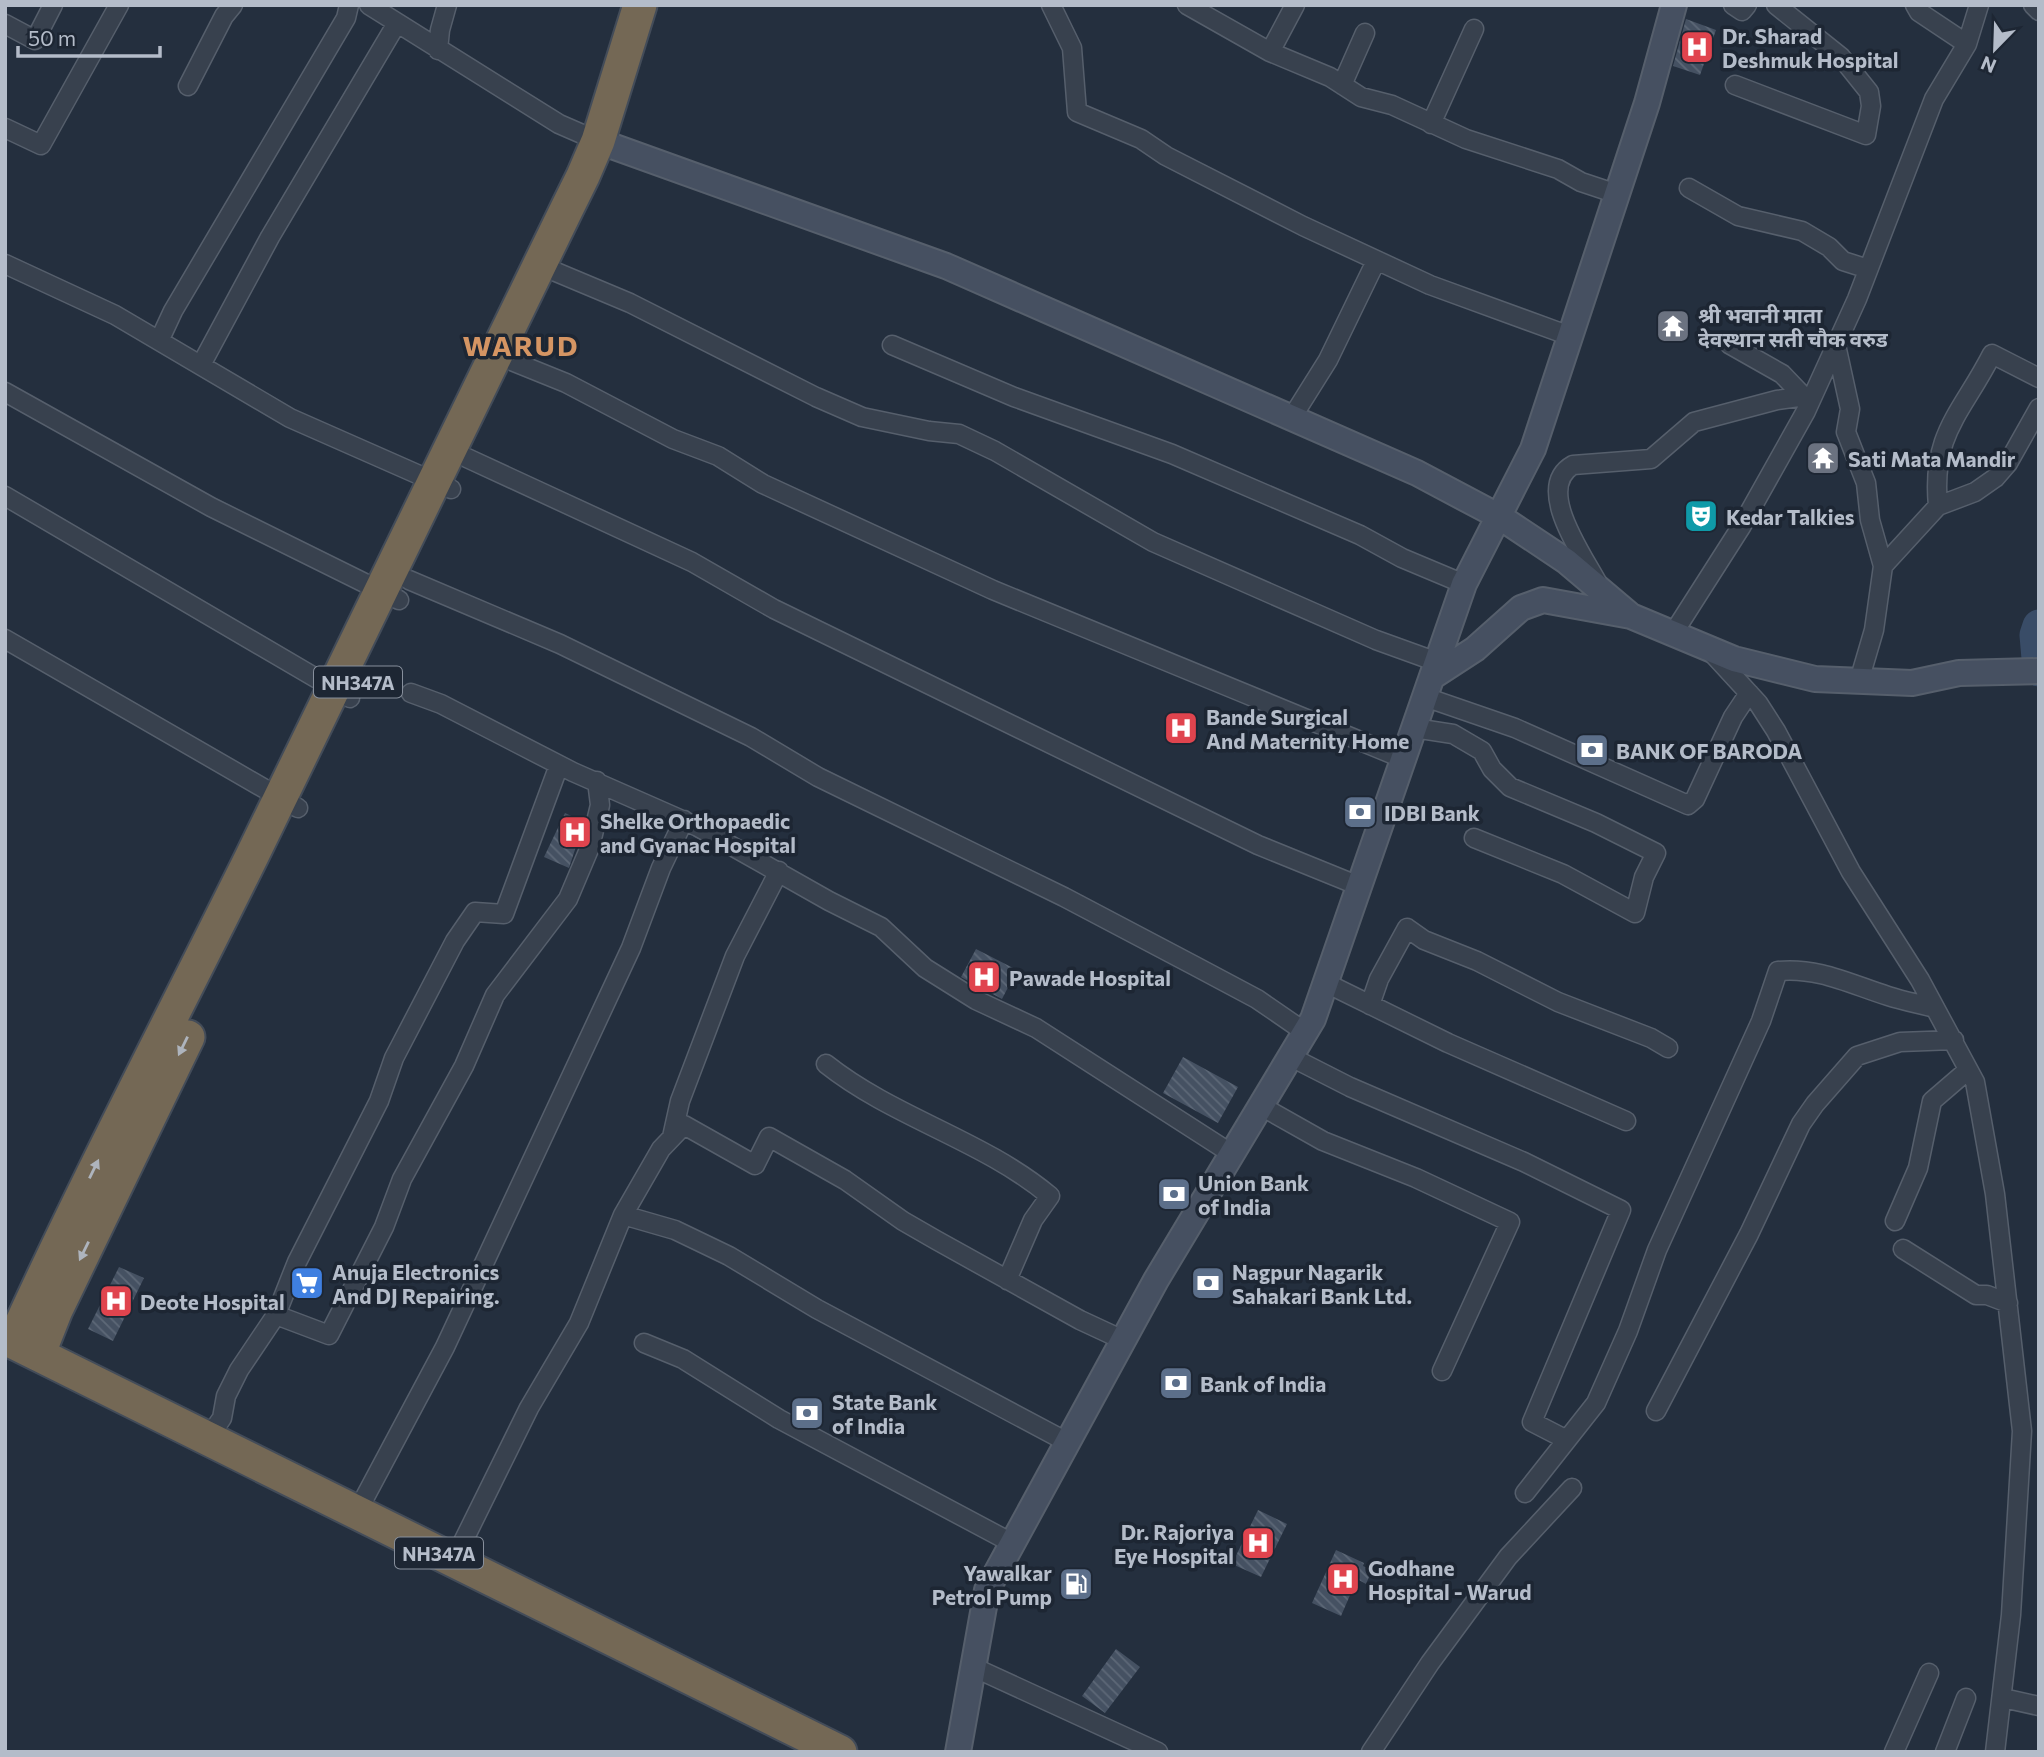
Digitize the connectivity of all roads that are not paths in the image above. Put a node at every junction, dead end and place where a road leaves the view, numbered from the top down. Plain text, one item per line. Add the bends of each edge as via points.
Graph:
1 (53, 5) edge
2 (119, 5) edge
3 (233, 5) edge
4 (349, 5) edge
5 (369, 5) edge
6 (447, 5) edge
7 (640, 5) edge
8 (660, 5) edge
9 (1051, 5) edge
10 (1187, 5) edge
11 (1295, 5) edge
12 (1674, 5) edge
13 (1734, 5) edge
14 (1746, 5) edge
15 (1776, 5) edge
16 (1915, 5) edge
17 (1979, 5) edge
18 (2033, 5) edge
19 (2039, 11) edge
20 (397, 23) junction
21 (5, 24) edge
22 (1475, 29) dead end
23 (1365, 33) dead end
24 (1967, 44) junction
25 (438, 50) junction
26 (1270, 52) junction
27 (1342, 85) junction
28 (1735, 85) dead end
29 (188, 86) dead end
30 (1431, 124) junction
31 (5, 128) edge
32 (607, 145) junction
33 (1689, 188) dead end
34 (1617, 194) junction
35 (1376, 261) junction
36 (5, 264) edge
37 (1868, 270) junction
38 (555, 272) junction
39 (1570, 336) junction
40 (160, 339) junction
41 (1730, 344) dead end
42 (892, 345) dead end
43 (1836, 345) junction
44 (514, 362) junction
45 (201, 365) junction
46 (2039, 378) edge
47 (5, 392) edge
48 (1808, 396) junction
49 (2039, 408) edge
50 (1291, 419) junction
51 (467, 458) junction
52 (442, 484) junction
53 (5, 496) edge
54 (1938, 506) junction
55 (1500, 517) junction
56 (1883, 566) junction
57 (1464, 584) junction
58 (396, 590) junction
59 (1602, 591) junction
60 (1631, 616) junction
61 (1674, 632) junction
62 (5, 639) edge
63 (1707, 647) junction
64 (2039, 671) edge
65 (1431, 679) junction
66 (1859, 681) junction
67 (411, 693) dead end
68 (1749, 693) junction
69 (341, 694) junction
70 (1414, 728) junction
71 (1404, 759) junction
72 (559, 765) junction
73 (597, 781) junction
74 (289, 804) junction
75 (684, 820) junction
76 (1474, 838) dead end
77 (779, 871) junction
78 (1359, 886) junction
79 (1326, 983) junction
80 (1370, 1004) junction
81 (1936, 1008) junction
82 (1305, 1032) junction
83 (1954, 1040) junction
84 (1668, 1048) dead end
85 (1290, 1057) junction
86 (826, 1064) dead end
87 (1968, 1070) junction
88 (1261, 1106) junction
89 (1626, 1121) dead end
90 (672, 1137) junction
91 (1232, 1154) junction
92 (623, 1215) junction
93 (1895, 1221) dead end
94 (1903, 1249) dead end
95 (1007, 1280) junction
96 (2008, 1303) junction
97 (276, 1315) junction
98 (1123, 1340) junction
99 (644, 1343) dead end
100 (1442, 1371) dead end
101 (1656, 1410) dead end
102 (208, 1438) junction
103 (1567, 1440) junction
104 (1067, 1442) junction
105 (1572, 1488) dead end
106 (1525, 1493) dead end
107 (357, 1512) junction
108 (1012, 1543) junction
109 (454, 1560) junction
110 (973, 1667) junction
111 (1928, 1672) dead end
112 (1966, 1698) dead end
113 (2003, 1698) junction
114 (2039, 1706) edge
115 (840, 1752) edge
116 (958, 1752) edge
117 (1158, 1752) edge
118 (1371, 1752) edge
119 (1894, 1752) edge
120 (1945, 1752) edge
121 (1995, 1752) edge

1 - 21 street via 35,40
2 - 31 street via 41,145
3 - 29 street
4 - 40 street via 338,33
5 - 20 street
6 - 25 street
7 - 32 highway
8 - 32 highway, NH347A
9 - 35 street via 1072,48 1077,112 1141,139 1166,156
10 - 26 street
11 - 26 street
12 - 34 street
13 - 14 street via 1742,10
15 - 28 street via 1841,57 1869,92 1866,135
16 - 24 street
17 - 24 street
18 - 19 street
20 - 25 street
20 - 45 street
22 - 30 street
23 - 27 street
24 - 37 street via 1934,99
25 - 32 street via 559,124
26 - 27 street
27 - 30 street
30 - 34 street
32 - 38 highway, NH347A
32 - 50 street via 946,267
32 - 52 highway
33 - 37 street via 1738,216 1802,232 1843,261
34 - 39 street
35 - 39 street
35 - 50 street via 1328,360
36 - 40 street
37 - 43 street
38 - 44 highway, NH347A
38 - 65 street via 630,303 862,417 959,434 1153,542 1409,654
39 - 55 street via 1533,449
40 - 45 street
41 - 48 street via 1782,374
42 - 57 street via 1014,397 1172,454
43 - 48 street
43 - 56 street via 1850,408 1846,432 1866,483 1870,520
44 - 51 highway, NH347A
44 - 71 street via 718,456 763,484 917,556
45 - 52 street via 290,418
46 - 54 street via 1992,354 1941,445 1935,475
47 - 58 street via 211,507
48 - 59 street via 1694,422 1651,459 1573,465 1563,471 1557,482 1562,512
48 - 61 street via 1741,527
49 - 54 street via 1995,478 1975,492
50 - 55 street via 1416,473
51 - 52 highway, NH347A
51 - 78 street via 692,562 774,609 1258,845
52 - 58 highway, NH347A
53 - 69 street
54 - 56 street
55 - 57 street
55 - 59 street
56 - 66 street via 1874,630
57 - 65 street
58 - 69 highway, NH347A
58 - 82 street via 550,639 1063,897 1257,999
59 - 60 street
60 - 61 street
60 - 65 street via 1543,600 1521,608 1475,649
61 - 63 street
62 - 74 street
63 - 66 street via 1734,659 1815,679
63 - 68 street
64 - 66 street via 1959,673 1912,683
65 - 68 street via 1516,728 1688,805
65 - 70 street
67 - 72 street
68 - 81 street via 1776,731 1851,872
69 - 74 highway, NH347A
70 - 71 street
70 - 76 street via 1453,734 1482,751 1510,788 1656,853 1635,913 1563,874
71 - 78 street
72 - 73 street
72 - 97 street via 504,914 474,912 455,941 394,1058 379,1101 297,1262
73 - 75 street
73 - 97 street via 600,805 590,847 568,899 495,995 330,1335
74 - 102 highway, NH347A via 62,1297 26,1347
75 - 77 street
75 - 107 street via 631,947 446,1347
77 - 90 street via 735,956 680,1101
77 - 91 street via 881,927 925,968 976,1000 1036,1028
78 - 79 street
79 - 80 street
79 - 82 street
80 - 84 street via 1407,928 1517,984
80 - 89 street
81 - 83 street
81 - 103 street via 1851,981 1799,969 1778,971 1761,1021 1657,1250 1597,1403
82 - 85 street
83 - 87 street
83 - 101 street via 1900,1042 1857,1056 1815,1104
85 - 88 street
85 - 103 street via 1621,1210 1532,1422
86 - 95 street via 947,1136 993,1156 1051,1196 1033,1220
87 - 93 street via 1932,1101 1918,1168
87 - 96 street via 1975,1082 1988,1152
88 - 91 street
88 - 100 street via 1323,1141 1510,1222
90 - 92 street
90 - 95 street via 684,1125 755,1165 769,1137 845,1180 902,1221
91 - 98 street
92 - 104 street via 675,1230 729,1256 817,1309
92 - 109 street via 579,1323 529,1408
94 - 96 street via 1976,1295
95 - 98 street
96 - 113 street via 2022,1431
97 - 102 street via 239,1370 226,1396 222,1419
98 - 104 street
99 - 108 street via 683,1359 779,1419
102 - 107 highway, NH347A
103 - 106 street
104 - 108 street
105 - 118 street via 1508,1557
107 - 109 highway, NH347A
108 - 110 street via 987,1590
109 - 115 highway, NH347A
110 - 116 street
110 - 117 street
111 - 119 street
112 - 120 street
113 - 114 street
113 - 121 street

